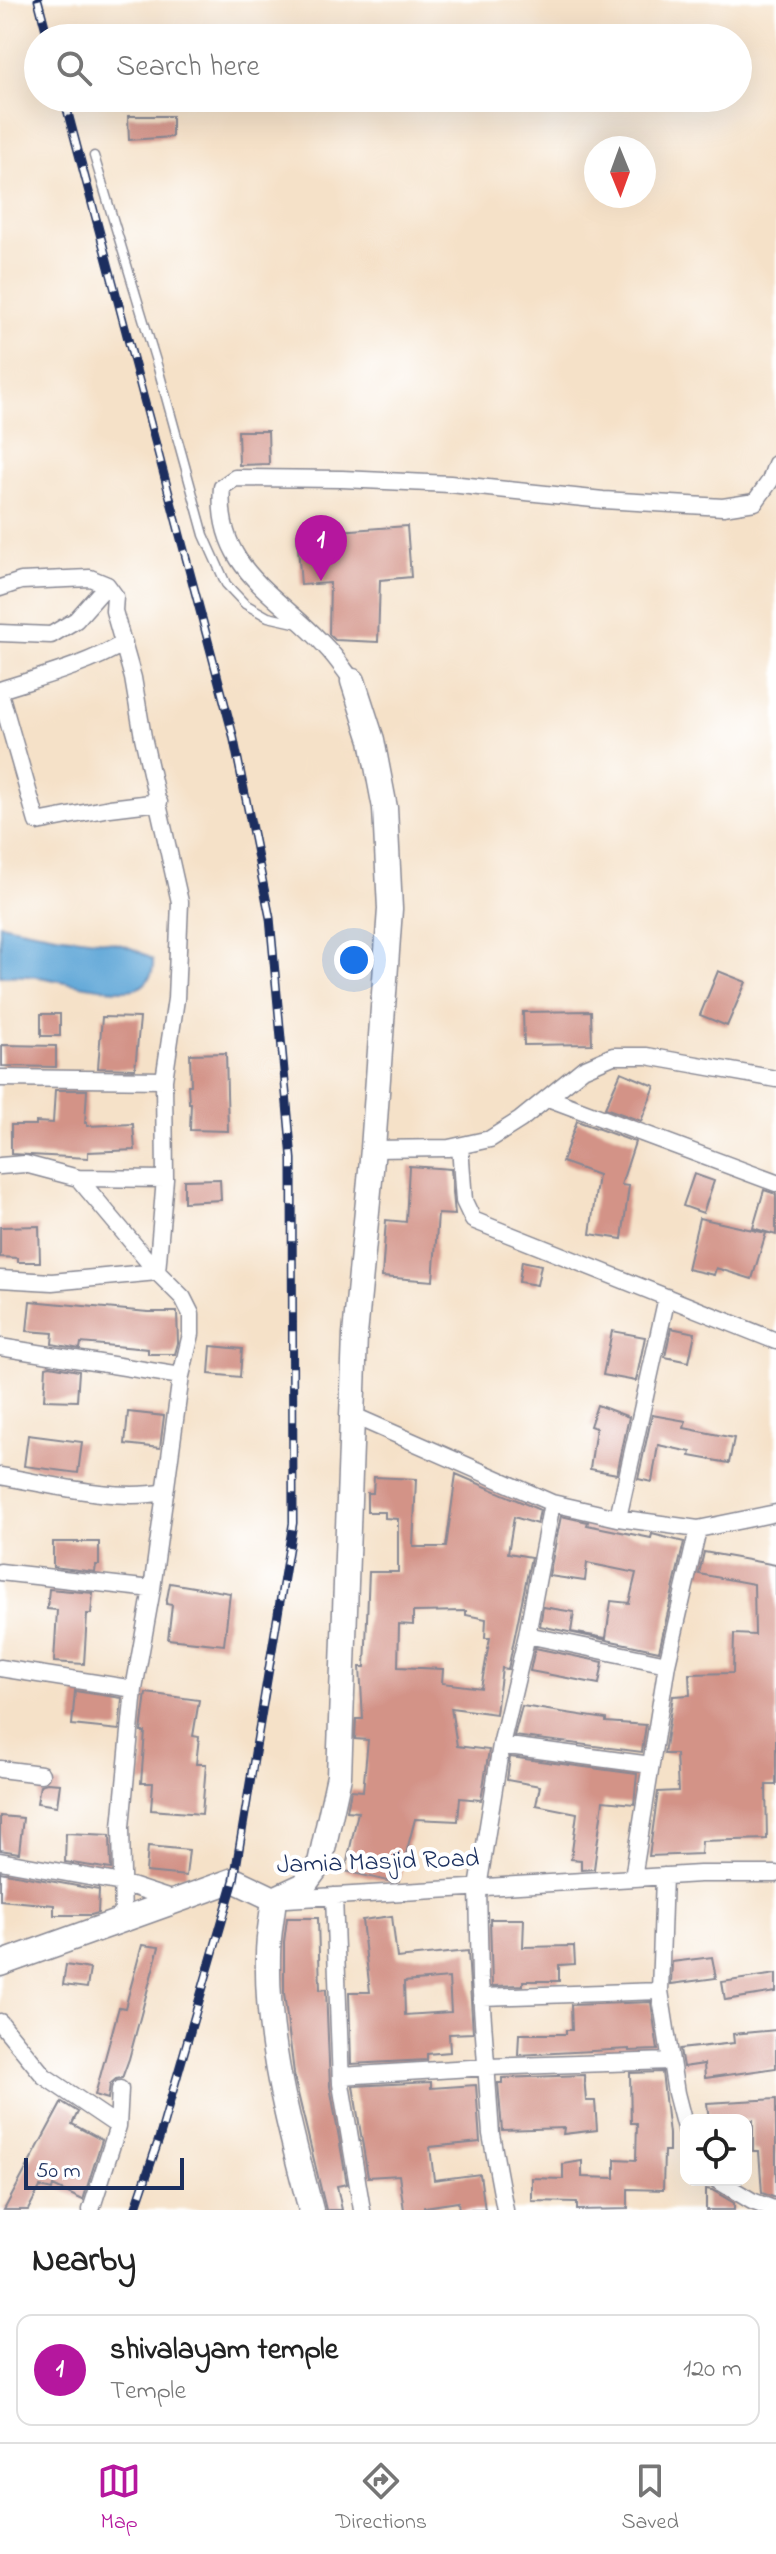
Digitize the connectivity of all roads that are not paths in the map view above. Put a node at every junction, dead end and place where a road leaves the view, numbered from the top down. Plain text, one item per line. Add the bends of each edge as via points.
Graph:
1 (94, 156) dead end
2 (776, 464) edge
3 (107, 585) junction
4 (0, 588) edge
5 (304, 625) junction
6 (0, 633) edge
7 (124, 643) junction
8 (353, 681) joint
9 (0, 691) edge
10 (159, 802) junction
11 (0, 1078) edge
12 (776, 1079) edge
13 (164, 1080) junction
14 (548, 1098) junction
15 (460, 1146) junction
16 (373, 1149) junction
17 (0, 1166) edge
18 (78, 1178) junction
19 (165, 1179) junction
20 (776, 1183) edge
21 (157, 1272) junction
22 (0, 1279) edge
23 (667, 1297) junction
24 (776, 1341) edge
25 (0, 1347) edge
26 (181, 1376) junction
27 (352, 1415) junction
28 (0, 1476) edge
29 (165, 1492) junction
30 (552, 1503) junction
31 (776, 1513) edge
32 (618, 1518) junction
33 (698, 1529) junction
34 (0, 1572) edge
35 (152, 1589) junction
36 (527, 1635) junction
37 (667, 1664) junction
38 (0, 1668) edge
39 (134, 1689) junction
40 (501, 1745) junction
41 (651, 1765) junction
42 (0, 1769) edge
43 (41, 1774) dead end
44 (0, 1861) edge
45 (776, 1874) edge
46 (664, 1876) junction
47 (633, 1878) junction
48 (122, 1883) junction
49 (478, 1888) junction
50 (334, 1896) junction
51 (274, 1899) junction
52 (178, 1901) junction
53 (123, 1920) junction
54 (0, 1964) edge
55 (660, 1991) junction
56 (482, 1997) junction
57 (0, 2022) edge
58 (671, 2061) junction
59 (487, 2067) junction
60 (341, 2076) junction
61 (120, 2089) dead end
62 (682, 2114) edge
63 (118, 2126) junction
64 (727, 2186) edge
65 (91, 2210) edge
66 (311, 2210) edge
67 (362, 2210) edge
68 (505, 2210) edge
69 (776, 2210) edge

1 - 5 lane via 204,535 226,584 245,604 268,617
2 - 5 street via 755,502 723,507 450,484 235,478 222,487 228,536 246,572
3 - 4 street via 90,578 45,579
3 - 6 street via 76,620 51,635
3 - 7 street via 115,596
5 - 8 street
7 - 9 street via 76,667
7 - 10 street
8 - 16 street via 372,740 385,808 390,909
9 - 10 street via 37,822
10 - 13 street via 180,902 176,999
11 - 13 street
12 - 14 street via 647,1056 613,1056 583,1069
13 - 19 street
14 - 15 street via 490,1139
14 - 20 street
15 - 16 street
15 - 23 street via 464,1201 473,1220
16 - 27 street
17 - 18 street via 25,1164
18 - 19 street
18 - 21 street
19 - 21 street
21 - 22 street via 52,1282
21 - 26 street via 191,1314
23 - 24 street
23 - 32 street
25 - 26 street
26 - 29 street
27 - 30 street
27 - 51 street via 339,1776 320,1863 304,1885
28 - 29 street via 123,1494
29 - 35 street
30 - 32 street
30 - 36 street
31 - 33 street
32 - 33 street
33 - 37 street
34 - 35 street
35 - 39 street
36 - 37 street
36 - 40 street
37 - 41 street
38 - 39 street
39 - 48 street via 121,1827
40 - 41 street
40 - 49 street
41 - 47 street
42 - 43 street
44 - 48 street
45 - 46 street, Jamia Masjid Road
46 - 47 street, Jamia Masjid Road
46 - 55 street
47 - 49 street, Jamia Masjid Road
48 - 52 street
48 - 53 street
49 - 50 street, Jamia Masjid Road
49 - 56 street
50 - 51 street, Jamia Masjid Road
50 - 60 street
51 - 52 street, Jamia Masjid Road via 234,1880
51 - 66 street via 268,1953 272,2035
52 - 53 street, Jamia Masjid Road
53 - 54 street, Jamia Masjid Road
55 - 56 street
55 - 58 street
56 - 59 street
57 - 63 street via 44,2076
58 - 59 street
58 - 62 street
59 - 60 street
59 - 68 street via 491,2134
60 - 67 street
61 - 63 street
63 - 65 street
64 - 69 street

